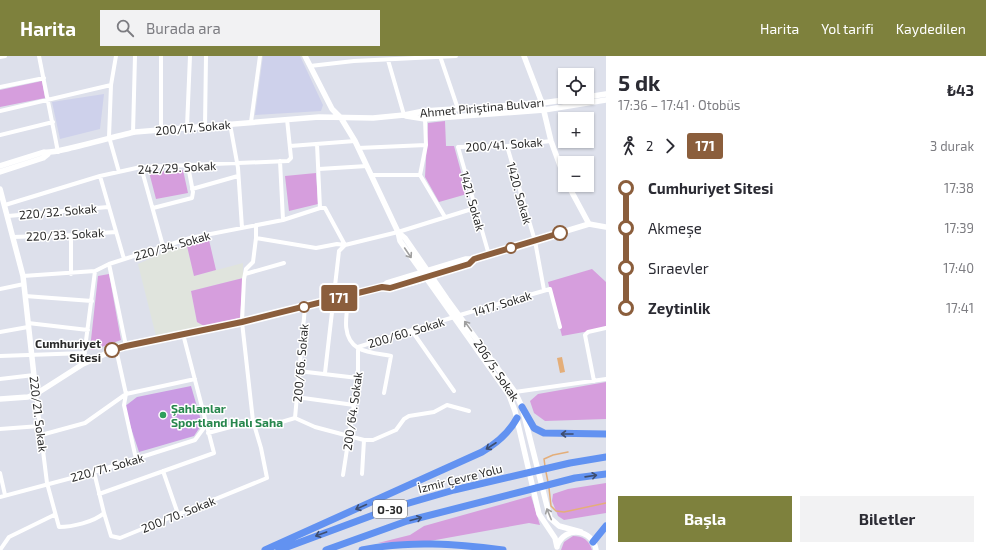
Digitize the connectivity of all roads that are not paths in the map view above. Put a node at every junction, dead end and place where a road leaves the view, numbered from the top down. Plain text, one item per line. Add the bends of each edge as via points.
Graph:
1 (5, 56) edge
2 (39, 56) edge
3 (116, 56) edge
4 (135, 56) edge
5 (161, 56) edge
6 (190, 56) edge
7 (206, 56) edge
8 (260, 56) edge
9 (306, 56) edge
10 (456, 56) edge
11 (524, 56) edge
12 (0, 57) edge
13 (441, 57) edge
14 (354, 58) edge
15 (388, 60) junction
16 (310, 66) junction
17 (44, 78) junction
18 (111, 85) junction
19 (0, 87) edge
20 (606, 94) edge
21 (594, 96) edge
22 (49, 100) junction
23 (606, 100) edge
24 (558, 101) edge
25 (542, 103) junction
26 (458, 109) junction
27 (544, 110) junction
28 (0, 111) edge
29 (404, 115) junction
30 (341, 118) junction
31 (425, 119) junction
32 (287, 120) junction
33 (53, 122) junction
34 (251, 122) junction
35 (230, 124) junction
36 (205, 126) junction
37 (187, 127) junction
38 (161, 129) junction
39 (133, 133) junction
40 (0, 135) edge
41 (109, 137) junction
42 (354, 141) junction
43 (551, 141) junction
44 (317, 144) junction
45 (426, 145) junction
46 (290, 146) junction
47 (507, 146) junction
48 (458, 147) joint
49 (358, 148) junction
50 (58, 152) junction
51 (48, 154) junction
52 (558, 160) edge
53 (280, 161) junction
54 (237, 164) junction
55 (0, 166) edge
56 (188, 166) junction
57 (366, 166) junction
58 (141, 167) junction
59 (319, 169) junction
60 (0, 172) edge
61 (119, 172) junction
62 (371, 175) junction
63 (420, 175) junction
64 (100, 176) junction
65 (238, 176) junction
66 (192, 189) junction
67 (0, 190) edge
68 (572, 192) edge
69 (1, 196) edge
70 (5, 205) junction
71 (108, 207) junction
72 (153, 208) junction
73 (320, 208) junction
74 (475, 208) junction
75 (8, 216) junction
76 (444, 217) junction
77 (283, 220) junction
78 (589, 224) junction
79 (256, 225) junction
80 (606, 227) edge
81 (242, 228) junction
82 (116, 232) junction
83 (398, 232) junction
84 (71, 236) junction
85 (13, 237) junction
86 (256, 238) junction
87 (535, 241) junction
88 (345, 245) junction
89 (164, 246) junction
90 (489, 255) junction
91 (124, 259) junction
92 (284, 263) dead end
93 (109, 264) junction
94 (95, 270) junction
95 (71, 274) junction
96 (245, 274) junction
97 (430, 274) junction
98 (23, 276) junction
99 (423, 276) junction
100 (24, 284) junction
101 (0, 289) edge
102 (544, 290) junction
103 (25, 296) junction
104 (350, 296) junction
105 (332, 300) junction
106 (92, 301) junction
107 (305, 307) junction
108 (457, 316) junction
109 (242, 322) junction
110 (28, 325) junction
111 (560, 327) dead end
112 (606, 328) edge
113 (88, 330) junction
114 (412, 331) junction
115 (0, 332) edge
116 (183, 334) junction
117 (126, 346) junction
118 (358, 347) junction
119 (116, 349) junction
120 (85, 353) junction
121 (32, 354) junction
122 (0, 356) edge
123 (84, 364) junction
124 (298, 371) junction
125 (325, 373) junction
126 (34, 375) junction
127 (358, 378) junction
128 (0, 379) edge
129 (195, 379) junction
130 (606, 379) edge
131 (594, 381) junction
132 (454, 391) dead end
133 (515, 392) junction
134 (384, 393) dead end
135 (36, 394) junction
136 (126, 394) junction
137 (296, 397) junction
138 (0, 399) edge
139 (354, 405) junction
140 (522, 407) junction
141 (470, 411) dead end
142 (296, 418) junction
143 (517, 418) junction
144 (253, 421) junction
145 (206, 425) junction
146 (40, 426) junction
147 (0, 430) edge
148 (208, 433) junction
149 (606, 434) edge
150 (41, 435) junction
151 (348, 435) junction
152 (364, 440) junction
153 (606, 457) edge
154 (136, 459) junction
155 (163, 471) junction
156 (94, 472) junction
157 (0, 473) edge
158 (362, 474) dead end
159 (606, 474) edge
160 (344, 475) dead end
161 (47, 483) junction
162 (99, 494) junction
163 (5, 495) junction
164 (0, 497) edge
165 (104, 513) junction
166 (178, 514) junction
167 (54, 515) junction
168 (606, 526) edge
169 (581, 532) junction
170 (593, 542) junction
171 (556, 549) edge
172 (0, 550) edge
173 (265, 550) edge
174 (278, 550) edge
175 (326, 550) edge
176 (362, 550) edge
177 (504, 550) edge
178 (596, 550) edge

1 - 12 street
2 - 17 street
3 - 18 street
4 - 39 street
5 - 38 street
6 - 37 street
7 - 36 street
8 - 34 street
9 - 16 main road, 206/5. Sokak
10 - 13 street
11 - 25 main road
13 - 15 street
13 - 26 street
14 - 15 street
14 - 16 street
15 - 29 street
16 - 30 main road, 206/5. Sokak via 332,110
17 - 19 street
17 - 22 street
18 - 22 street
18 - 41 street
20 - 21 main road, Ahmet Piriştina Bulvarı
22 - 28 street
22 - 33 street
23 - 27 main road, Ahmet Piriştina Bulvarı
24 - 25 main road, Ahmet Piriştina Bulvarı
25 - 26 main road, Ahmet Piriştina Bulvarı
25 - 27 main road
26 - 29 main road, Ahmet Piriştina Bulvarı
27 - 31 main road, Ahmet Piriştina Bulvarı
27 - 43 main road
29 - 30 main road, Ahmet Piriştina Bulvarı
29 - 31 main road, Ahmet Piriştina Bulvarı
30 - 32 main road, 200/17. Sokak
30 - 42 main road, 206/5. Sokak
31 - 45 street
32 - 34 main road, 200/17. Sokak
32 - 46 street
33 - 40 street
33 - 50 street
34 - 35 main road, 200/17. Sokak
35 - 36 main road, 200/17. Sokak
35 - 54 street
36 - 37 main road, 200/17. Sokak
37 - 38 main road, 200/17. Sokak
38 - 39 main road, 200/17. Sokak
39 - 41 main road, 200/17. Sokak
41 - 50 main road, 200/17. Sokak
41 - 61 street
42 - 44 street
42 - 49 main road, 206/5. Sokak
43 - 47 street, 200/41. Sokak
43 - 52 main road
44 - 46 street
44 - 59 street
45 - 49 street
45 - 63 street
46 - 53 street via 291,158 288,161
47 - 48 street, 200/41. Sokak
47 - 87 street, 1420. Sokak
48 - 74 street, 1421. Sokak
49 - 57 main road, 206/5. Sokak
50 - 51 main road, 200/17. Sokak
51 - 55 main road, 200/17. Sokak via 44,152
51 - 60 main road, 200/17. Sokak
53 - 54 street, 242/29. Sokak
53 - 77 street
54 - 56 street, 242/29. Sokak
54 - 65 street
56 - 58 street, 242/29. Sokak
56 - 66 street
57 - 59 street
57 - 62 main road, 206/5. Sokak
58 - 61 street, 242/29. Sokak
58 - 72 street
59 - 73 street
61 - 64 street, 242/29. Sokak
62 - 63 street
62 - 83 main road, 206/5. Sokak
63 - 76 street
64 - 70 street, 242/29. Sokak
64 - 71 street
65 - 66 street
65 - 81 street
66 - 72 street via 191,200
67 - 69 main road, 220/21. Sokak
68 - 78 main road
69 - 70 main road, 220/21. Sokak
70 - 75 main road, 220/21. Sokak
71 - 75 street, 220/32. Sokak
71 - 82 street
72 - 89 street
73 - 77 street, 220/34. Sokak
73 - 88 street via 325,208
74 - 76 street
74 - 90 street, 1421. Sokak
75 - 85 main road, 220/21. Sokak
76 - 83 street
77 - 79 street, 220/34. Sokak
78 - 80 main road
78 - 87 main road
79 - 81 street, 220/34. Sokak
79 - 86 street
81 - 89 street, 220/34. Sokak
82 - 84 street, 220/33. Sokak
82 - 91 street
83 - 88 street
83 - 97 main road, 206/5. Sokak
83 -> 99 main road, 206/5. Sokak via 400,242
84 - 85 street, 220/33. Sokak
84 - 95 street
85 - 98 main road, 220/21. Sokak
86 - 88 street via 316,248
86 - 96 street via 253,262
87 - 90 main road
87 - 102 street, 1420. Sokak
88 - 105 street via 339,251
89 - 91 street, 220/34. Sokak
90 - 97 main road via 474,259 469,264
91 - 93 street, 220/34. Sokak
92 - 96 street
93 - 94 street, 220/34. Sokak
93 - 117 street
94 - 95 street, 220/34. Sokak
94 - 106 street
95 - 98 street, 220/34. Sokak
96 - 109 street
97 - 99 main road
97 - 108 main road, 206/5. Sokak
98 - 100 main road, 220/21. Sokak
99 - 104 main road via 387,283 382,287
99 - 108 main road, 206/5. Sokak
100 - 101 street
100 - 103 main road, 220/21. Sokak
102 - 108 street, 1417. Sokak
102 - 111 street, 1420. Sokak via 550,289
103 - 106 street
103 - 110 main road, 220/21. Sokak
104 - 105 main road
104 - 118 street via 345,324 349,336
105 - 107 main road
105 - 125 street
106 - 113 street
107 - 109 main road
107 - 124 street, 200/66. Sokak
108 - 114 street, 200/60. Sokak
133 -> 108 main road, 206/5. Sokak
108 - 143 main road, 206/5. Sokak via 509,395
109 - 116 main road
109 - 144 street
110 - 113 street
110 - 115 street
110 - 121 main road, 220/21. Sokak
112 - 131 street via 585,335
113 - 120 street
114 - 118 street, 200/60. Sokak
114 - 132 street
116 - 117 main road
116 - 129 street
117 - 119 main road
118 - 127 street, 200/64. Sokak
118 - 134 street via 391,356
119 - 123 main road
119 - 136 street
120 - 121 street
120 - 123 street
121 - 122 street
121 - 126 main road, 220/21. Sokak
123 - 135 main road
124 - 125 street
124 - 137 street, 200/66. Sokak
125 - 127 street
126 - 128 street
126 - 135 main road, 220/21. Sokak
127 - 139 street, 200/64. Sokak
129 - 136 street
129 - 145 street
130 - 131 street
131 - 133 street
133 - 140 main road, 206/5. Sokak
135 - 138 main road
135 - 146 street, 220/21. Sokak
136 - 150 street via 86,424
136 - 154 street via 124,405
137 - 139 street
137 - 142 street, 200/66. Sokak
139 - 151 street, 200/64. Sokak
149 -> 140 highway via 544,433 534,428
169 -> 140 main road, 206/5. Sokak via 559,526 550,518
141 - 152 street via 447,405 434,412 409,416 396,430 380,438
142 - 144 street via 268,426
142 - 151 street via 316,427
143 - 171 main road, 206/5. Sokak via 539,514 555,538
143 -> 173 highway via 501,440 482,452
144 - 148 street
144 - 166 street, 200/70. Sokak via 267,478
145 - 148 street
145 - 154 street, 220/71. Sokak via 195,440
146 - 147 street
146 - 150 street, 220/21. Sokak
148 - 155 street via 214,453
150 - 161 street, 220/21. Sokak
151 - 152 street
151 - 160 street, 200/64. Sokak
152 - 158 street
153 -> 174 highway, İzmir Çevre Yolu / O-30 via 570,462 454,490 395,507
154 - 156 street, 220/71. Sokak
155 - 162 street
155 - 166 street
156 - 161 street, 220/71. Sokak
156 - 162 street
157 - 163 street
175 -> 159 highway, O-30 via 407,521 575,478
161 - 163 street, 220/71. Sokak
161 - 167 street, 220/21. Sokak
162 - 165 street
163 - 164 street, 220/71. Sokak
165 - 166 street, 200/70. Sokak via 111,536 120,538
165 - 167 street via 67,527 59,527
167 - 172 street via 10,537
168 - 170 highway
169 - 170 main road
169 - 171 main road via 566,535
170 - 178 main road
176 - 177 highway via 403,545 451,544

